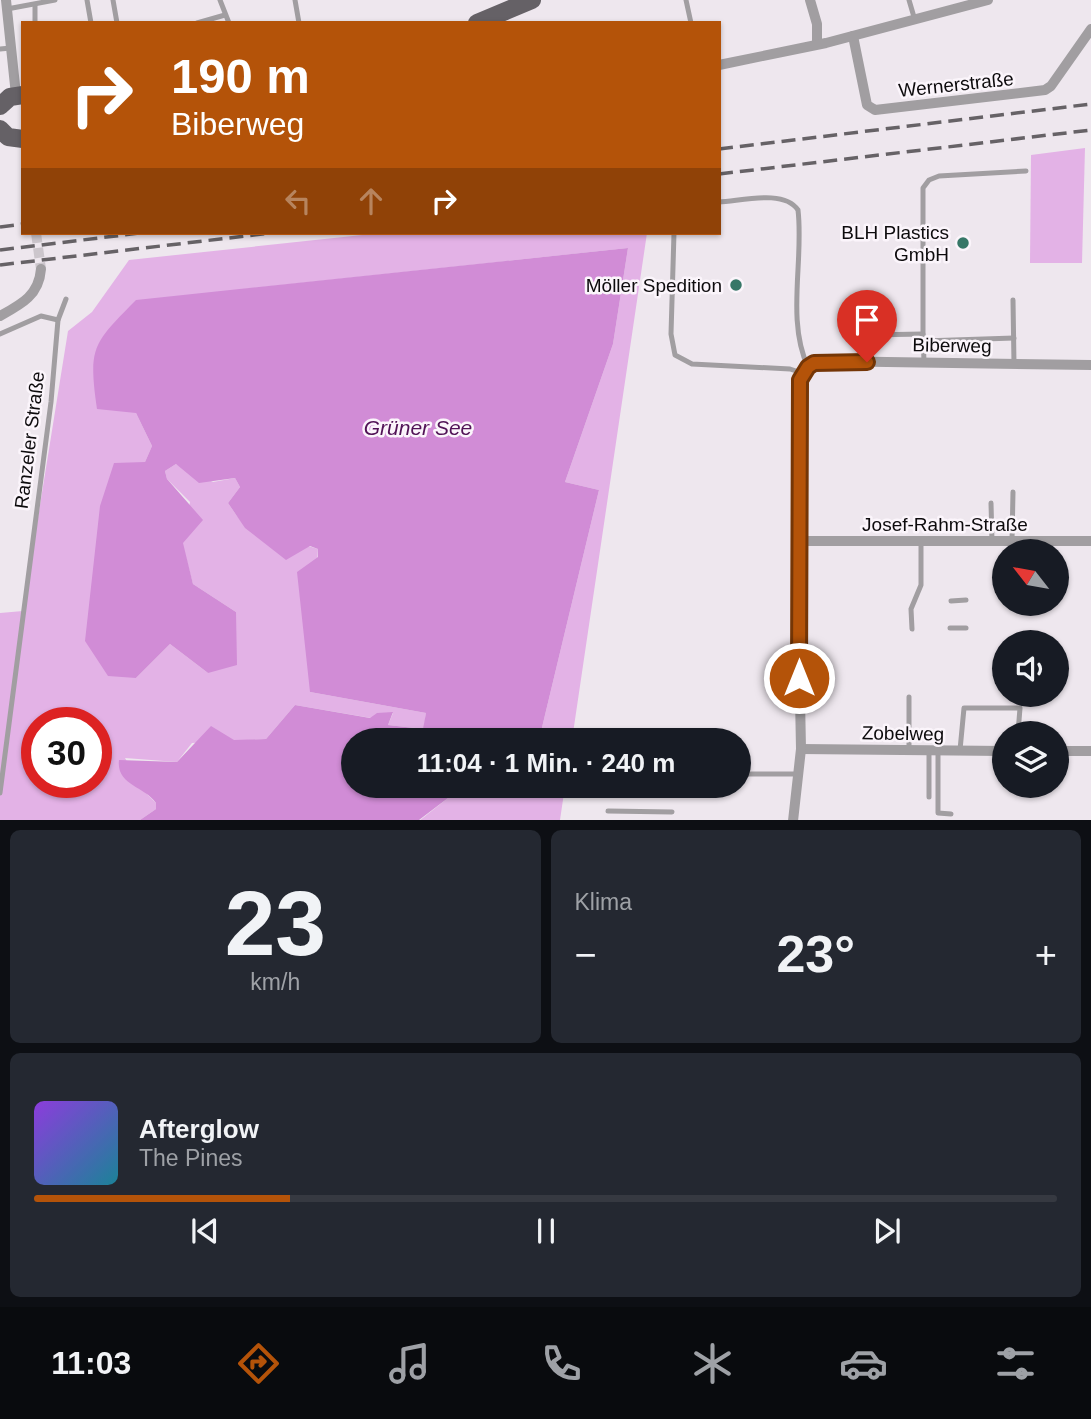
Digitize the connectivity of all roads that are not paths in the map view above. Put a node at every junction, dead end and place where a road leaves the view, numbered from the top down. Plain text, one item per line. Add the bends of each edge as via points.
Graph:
1 (54, 0) edge
2 (86, 0) edge
3 (113, 0) edge
4 (220, 0) edge
5 (295, 0) edge
6 (685, 0) edge
7 (810, 0) edge
8 (909, 0) edge
9 (988, 0) edge
10 (526, 1) edge
11 (6, 5) edge
12 (35, 5) junction
13 (225, 15) junction
14 (914, 17) junction
15 (35, 21) edge
16 (90, 21) edge
17 (117, 21) edge
18 (204, 21) edge
19 (228, 21) edge
20 (299, 21) edge
21 (481, 21) edge
22 (690, 21) edge
23 (1091, 29) edge
24 (853, 36) junction
25 (817, 43) junction
26 (5, 49) edge
27 (721, 65) edge
28 (20, 95) edge
29 (0, 106) edge
30 (0, 129) edge
31 (21, 143) edge
32 (1026, 171) dead end
33 (721, 202) edge
34 (674, 235) edge
35 (41, 269) tunnel mouth
36 (66, 299) dead end
37 (1013, 300) dead end
38 (0, 316) edge
39 (58, 320) junction
40 (0, 334) edge
41 (923, 337) junction
42 (1014, 338) junction
43 (867, 362) junction
44 (923, 362) junction
45 (1014, 364) junction
46 (1091, 365) edge
47 (805, 370) junction
48 (1013, 492) dead end
49 (991, 503) dead end
50 (1012, 539) edge
51 (799, 541) junction
52 (921, 541) junction
53 (992, 541) joint
54 (1069, 541) edge
55 (1091, 541) edge
56 (966, 600) dead end
57 (951, 601) dead end
58 (950, 628) dead end
59 (965, 628) dead end
60 (912, 629) dead end
61 (909, 697) dead end
62 (1019, 721) edge
63 (801, 749) junction
64 (909, 750) junction
65 (934, 750) junction
66 (960, 751) junction
67 (992, 751) edge
68 (1069, 751) edge
69 (1091, 751) edge
70 (751, 774) edge
71 (798, 774) junction
72 (0, 793) edge
73 (929, 797) dead end
74 (608, 811) dead end
75 (672, 812) dead end
76 (951, 814) dead end
77 (793, 820) edge

1 - 12 lane
2 - 16 lane
3 - 17 lane
4 - 13 lane
5 - 20 lane
6 - 22 lane
7 - 25 street
8 - 14 lane
9 - 14 street
10 - 21 main road
11 - 12 lane
11 - 26 street
12 - 15 lane
13 - 18 lane
13 - 19 lane
14 - 24 street
23 - 24 street, Wernerstraße via 1045,90 875,110 867,105
24 - 25 street
25 - 27 street
26 - 28 street
28 - 29 main road
30 - 31 main road
32 - 41 lane via 939,176 923,188
33 - 47 lane via 782,198 798,209 799,329
34 - 47 lane via 671,334 675,355 692,364
35 - 38 street via 36,291
36 - 39 lane, Ranzeler Straße
37 - 42 lane
39 - 40 lane via 41,316
39 - 72 lane, Ranzeler Straße
41 - 42 lane
41 - 43 lane via 868,335
41 - 44 lane
42 - 45 lane
43 - 44 street, Biberweg
43 - 47 street, Biberweg via 822,361
44 - 45 street, Biberweg
45 - 46 street, Biberweg
47 - 51 street
48 - 50 lane
49 - 53 lane
51 - 52 street, Josef-Rahm-Straße
51 - 63 street
52 - 53 street, Josef-Rahm-Straße
52 - 60 lane via 921,585 911,609
54 - 55 street, Josef-Rahm-Straße
56 - 57 lane
58 - 59 lane
61 - 64 lane
62 - 66 lane via 1020,708 964,708
63 - 64 street, Zobelweg
63 - 71 street
64 - 65 street, Zobelweg
65 - 66 street, Zobelweg
65 - 73 lane
65 - 76 lane via 938,813
66 - 67 street, Zobelweg
68 - 69 street
70 - 71 lane
71 - 77 street
74 - 75 lane

